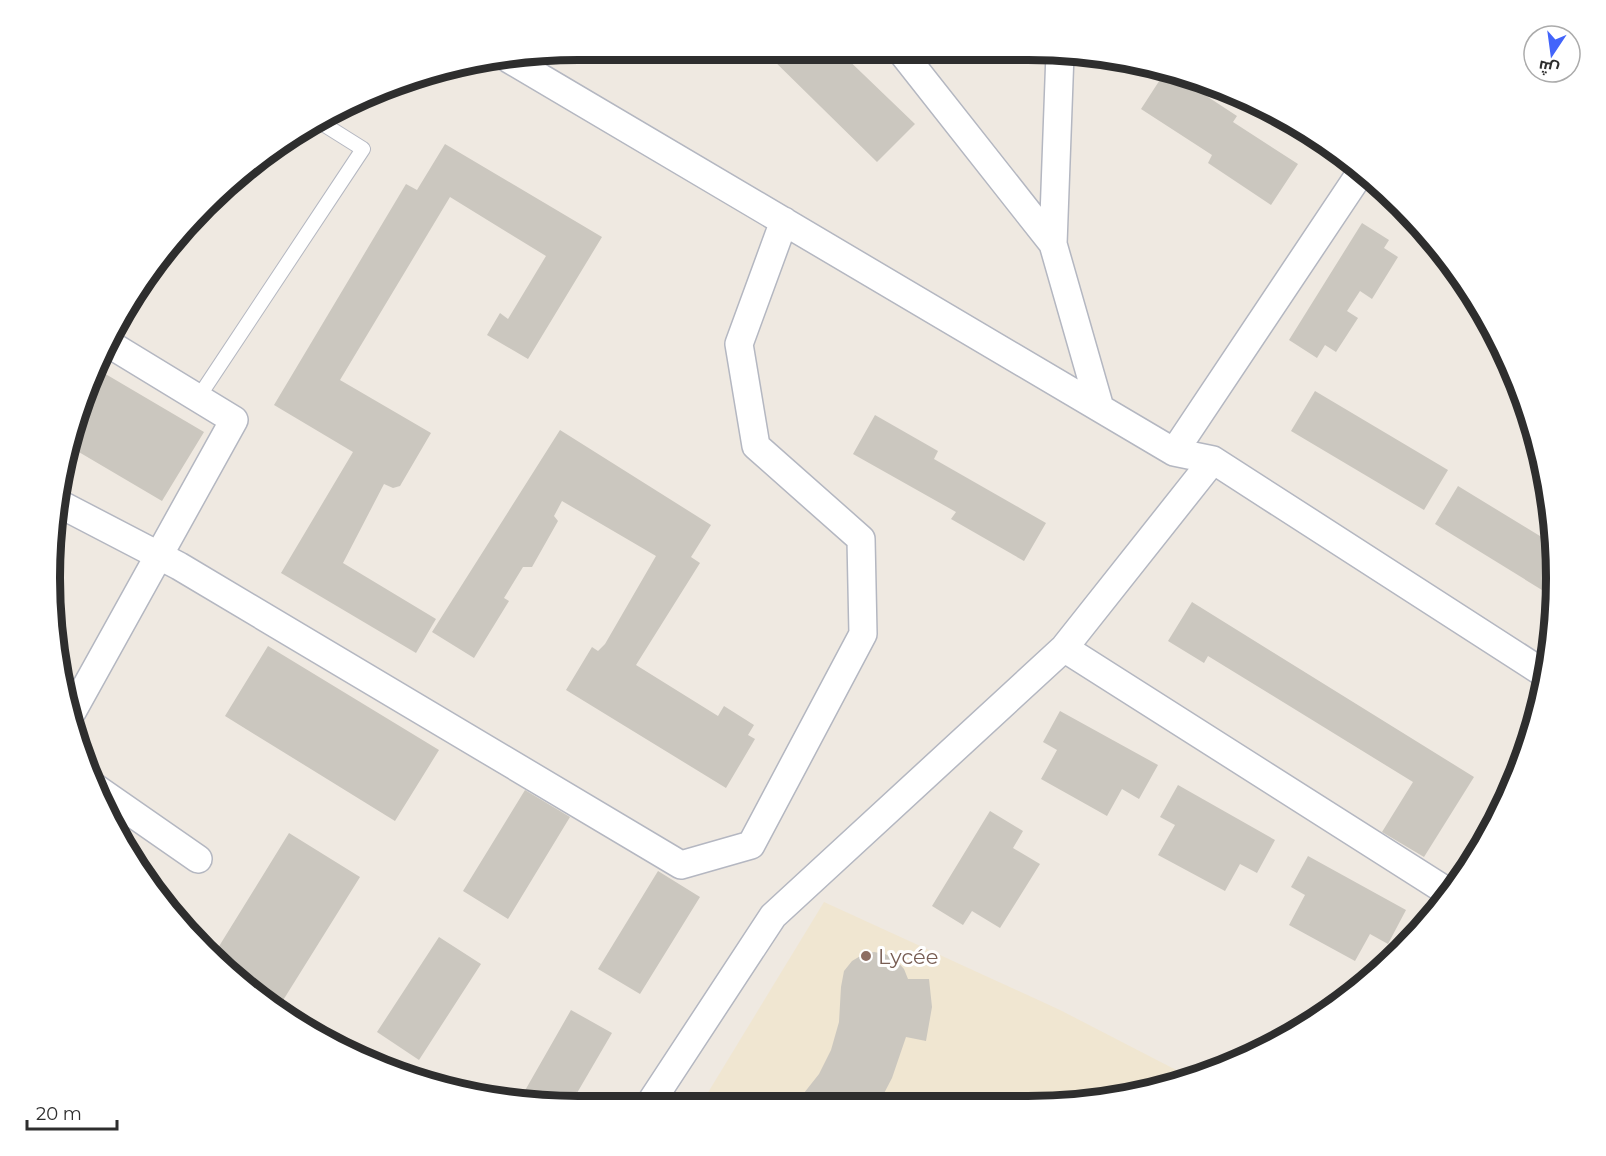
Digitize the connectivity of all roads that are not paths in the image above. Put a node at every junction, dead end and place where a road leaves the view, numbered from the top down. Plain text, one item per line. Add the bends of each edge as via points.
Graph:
1 (908, 60) edge
2 (1060, 61) edge
3 (517, 63) edge
4 (326, 125) edge
5 (1357, 178) edge
6 (784, 221) junction
7 (1053, 244) junction
8 (114, 347) edge
9 (198, 398) junction
10 (1100, 408) junction
11 (1174, 452) junction
12 (1213, 460) junction
13 (65, 506) edge
14 (159, 555) junction
15 (1064, 648) junction
16 (1538, 669) edge
17 (76, 704) edge
18 (108, 797) edge
19 (198, 859) dead end
20 (1442, 888) edge
21 (654, 1096) edge

1 - 7 street
2 - 7 street
3 - 6 street
4 - 9 lane via 363,149
5 - 11 street
6 - 10 street
6 - 14 street via 739,344 756,446 861,539 863,633 751,845 681,865
7 - 10 street
8 - 9 street
9 - 14 street via 234,420
10 - 11 street
11 - 12 street
12 - 15 street
12 - 16 street
13 - 14 street
14 - 17 street
15 - 20 street
15 - 21 street via 773,916
18 - 19 street

